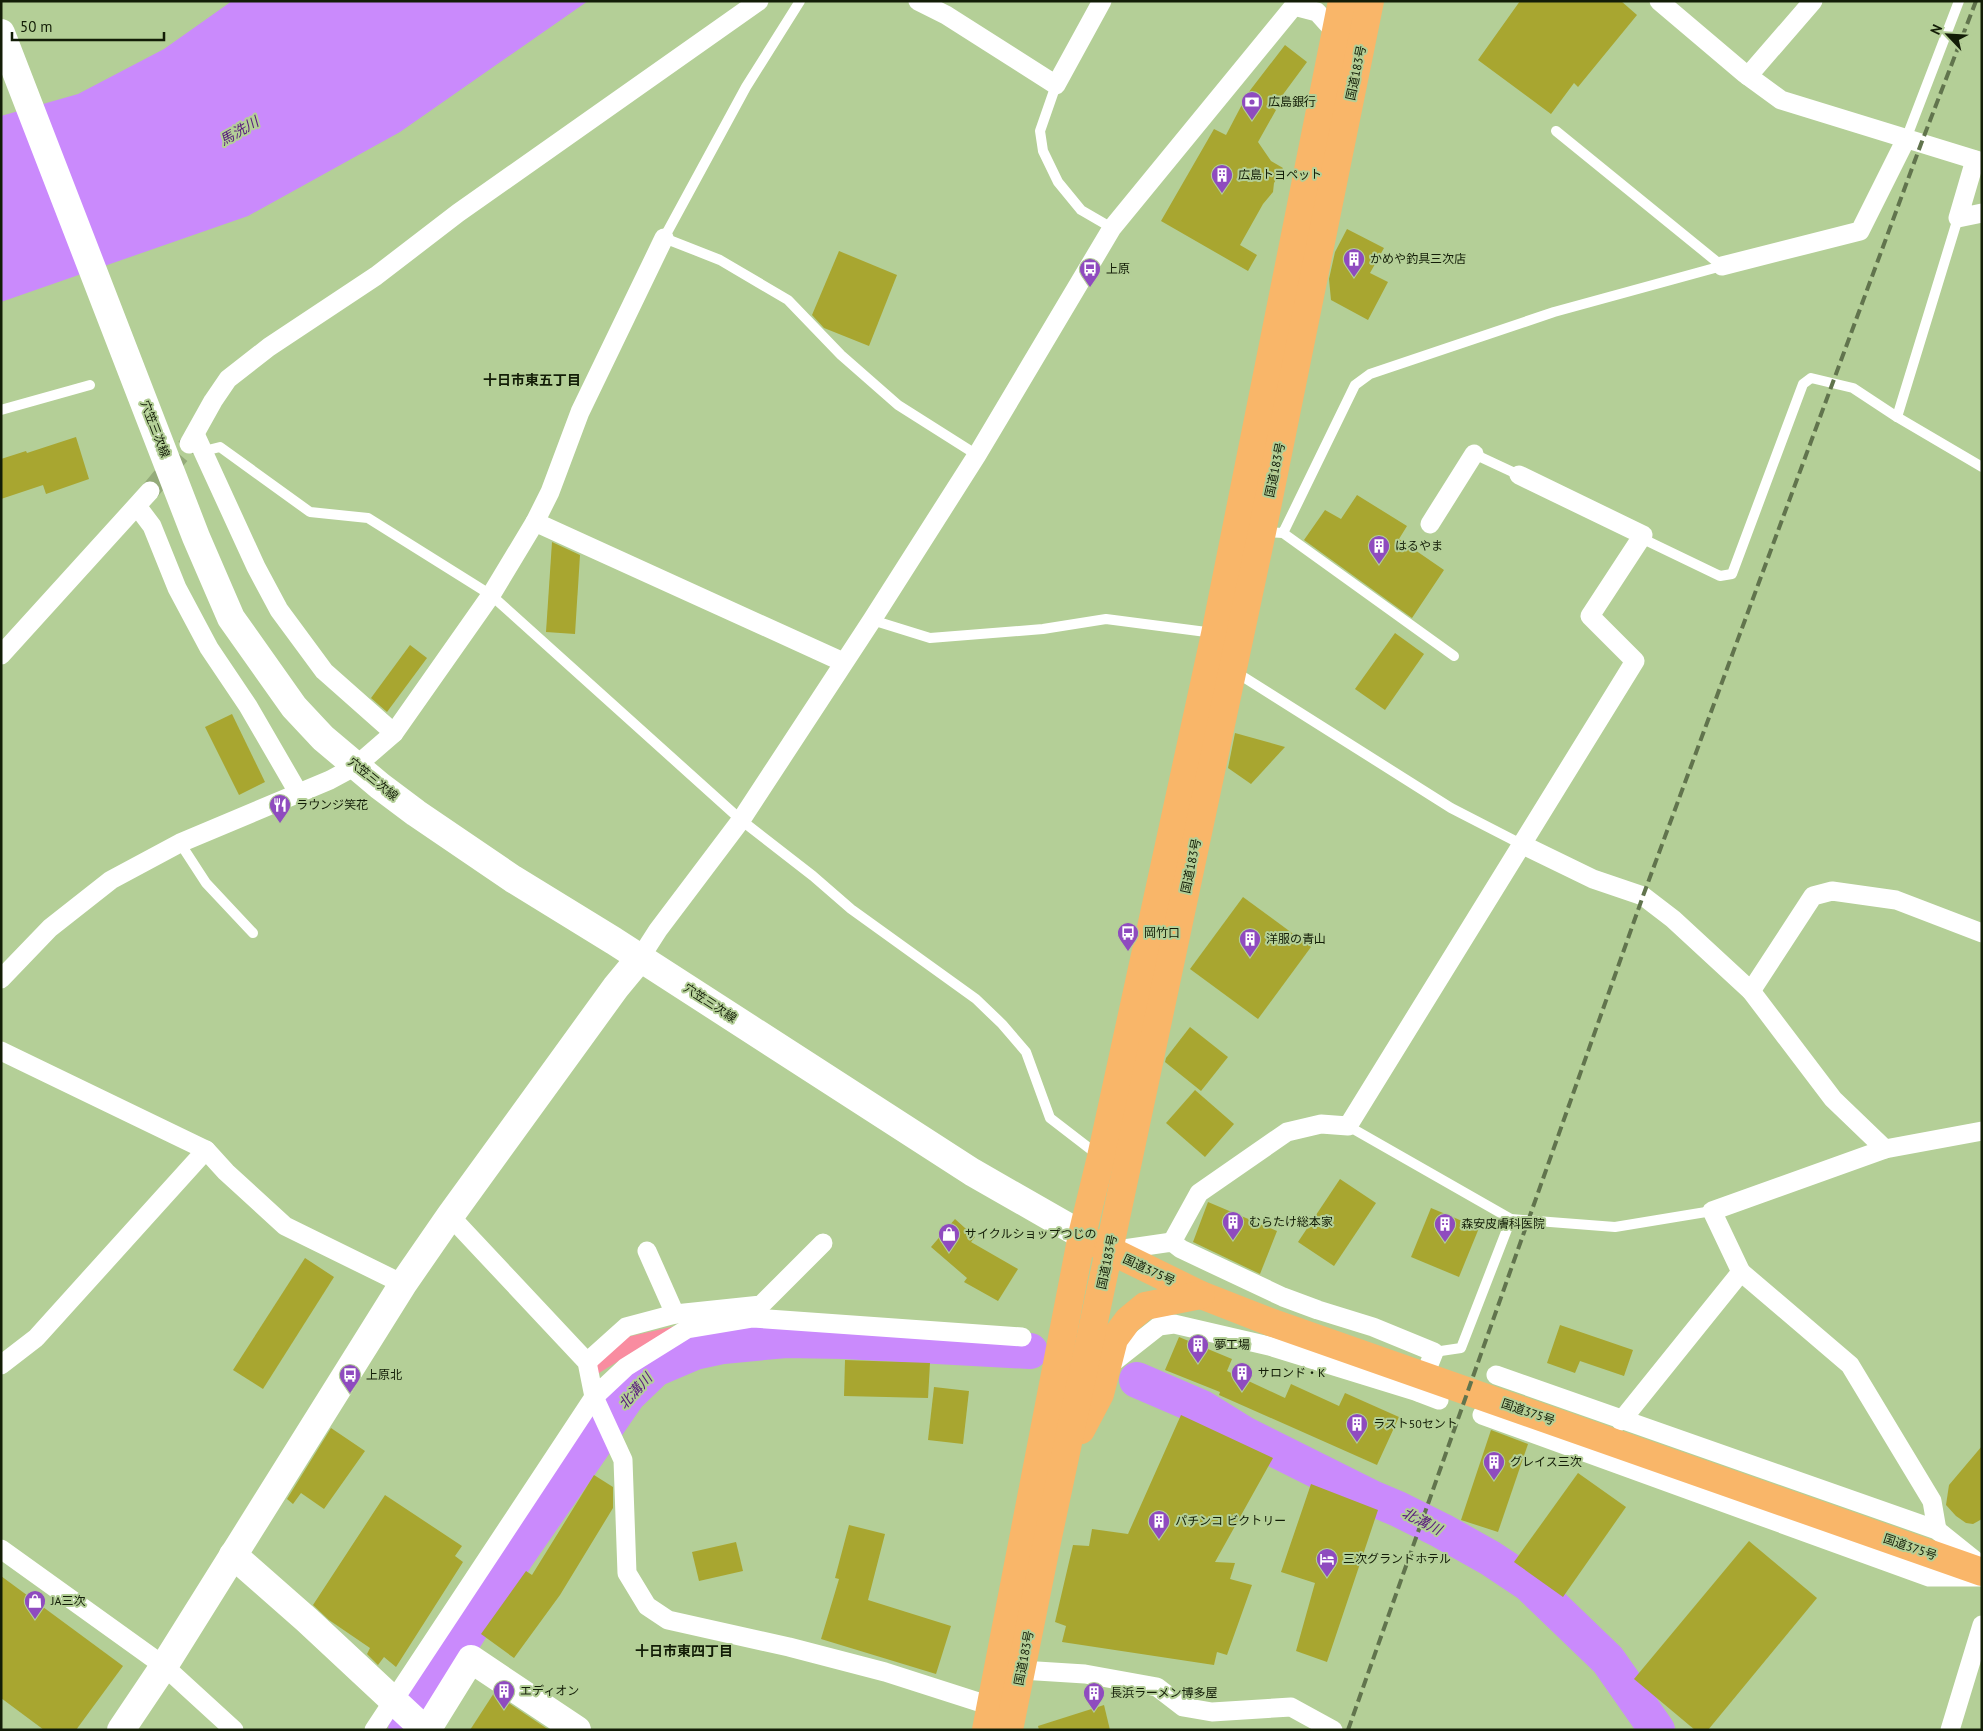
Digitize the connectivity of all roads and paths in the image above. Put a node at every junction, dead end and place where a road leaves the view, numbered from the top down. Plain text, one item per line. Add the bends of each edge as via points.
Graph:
1 (760, 1) edge
2 (800, 1) edge
3 (918, 1) edge
4 (1102, 1) edge
5 (1342, 1) edge
6 (1370, 1) edge
7 (1659, 1) edge
8 (1813, 1) edge
9 (1959, 1) edge
10 (1296, 3) edge
11 (1335, 32) junction
12 (1, 33) edge
13 (1748, 76) junction
14 (1056, 85) junction
15 (1556, 131) dead end
16 (1906, 139) junction
17 (1979, 161) edge
18 (1982, 213) edge
19 (1958, 218) junction
20 (1112, 228) junction
21 (664, 238) junction
22 (1722, 266) junction
23 (90, 384) dead end
24 (1, 410) edge
25 (1897, 417) junction
26 (196, 443) junction
27 (1474, 454) joint
28 (977, 455) junction
29 (1982, 467) edge
30 (1519, 476) joint
31 (150, 491) tunnel mouth
32 (137, 506) junction
33 (535, 522) junction
34 (1430, 524) dead end
35 (1273, 533) junction
36 (1641, 538) junction
37 (491, 596) junction
38 (872, 620) junction
39 (1227, 636) junction
40 (1, 655) edge
41 (1454, 656) dead end
42 (843, 662) junction
43 (1232, 670) junction
44 (394, 733) junction
45 (356, 766) junction
46 (299, 794) junction
47 (741, 820) junction
48 (180, 843) junction
49 (1522, 844) junction
50 (253, 933) dead end
51 (1982, 934) edge
52 (640, 958) junction
53 (1, 979) edge
54 (1750, 991) junction
55 (1, 1051) edge
56 (1348, 1126) junction
57 (1982, 1131) edge
58 (1885, 1149) junction
59 (206, 1150) junction
60 (1101, 1157) junction
61 (1712, 1211) junction
62 (450, 1216) junction
63 (1511, 1219) junction
64 (1082, 1235) junction
65 (1172, 1242) junction
66 (823, 1243) dead end
67 (647, 1251) dead end
68 (1109, 1251) junction
69 (1741, 1272) junction
70 (403, 1284) junction
71 (1201, 1294) junction
72 (675, 1314) junction
73 (1022, 1337) dead end
74 (1434, 1352) junction
75 (587, 1362) junction
76 (1, 1365) edge
77 (1107, 1367) junction
78 (1496, 1376) dead end
79 (1418, 1392) junction
80 (594, 1397) junction
81 (1439, 1400) dead end
82 (1556, 1406) junction
83 (1482, 1414) dead end
84 (1621, 1421) junction
85 (1545, 1437) junction
86 (1066, 1458) junction
87 (1937, 1530) junction
88 (1, 1549) edge
89 (233, 1555) junction
90 (1982, 1566) edge
91 (1982, 1572) edge
92 (1982, 1577) edge
93 (1982, 1625) edge
94 (164, 1666) junction
95 (1021, 1670) junction
96 (393, 1699) junction
97 (988, 1718) edge
98 (121, 1730) edge
99 (234, 1730) edge
100 (374, 1730) edge
101 (426, 1730) edge
102 (577, 1730) edge
103 (1009, 1730) edge
104 (1333, 1730) edge
105 (1950, 1730) edge

1 - 26 street via 228,379 213,400
2 - 21 lane via 746,87
3 - 14 street via 946,15
4 - 14 street
5 - 11 highway, 国道183号
6 - 35 highway, 国道183号
7 - 13 street
8 - 13 street
9 - 16 lane
10 - 11 street via 1317,12
10 - 20 street
11 - 39 highway, 国道183号
12 - 45 main road, 穴笠三次線 via 196,537 231,618 294,707
13 - 16 street via 1781,100
14 - 20 lane via 1040,131 1043,151 1058,182 1081,210
15 - 22 lane
16 - 17 street
16 - 22 street via 1860,231
17 - 19 street
18 - 19 street
19 - 25 lane
20 - 28 street
21 - 28 lane via 720,260 788,300 841,355 898,405
21 - 33 street via 580,412 550,492
22 - 35 lane via 1554,312 1370,374 1355,386
23 - 24 lane
25 - 29 lane
25 - 36 lane via 1853,388 1811,378 1803,384 1732,574 1720,576
26 - 37 lane via 220,447 310,512 368,518
26 - 44 street via 279,610 324,671
27 - 30 lane
27 - 34 street
28 - 38 street
30 - 36 street via 1643,535
31 - 32 street
32 - 40 street
32 - 46 street via 152,526 177,588 209,648 248,706
33 - 37 street
33 - 42 street
35 - 39 highway, 国道183号
35 - 41 lane
36 - 49 street via 1590,616 1635,661
37 - 44 street
37 - 47 lane
38 - 39 lane via 930,638 1043,629 1106,619
38 - 42 street
39 - 43 highway, 国道183号
39 - 60 highway, 国道183号
42 - 47 street
43 - 49 lane via 1451,808
43 - 68 highway, 国道183号
44 - 45 street
45 - 46 street
45 - 52 main road, 穴笠三次線 via 432,824
46 - 48 street
47 - 52 street
47 - 60 lane via 851,909 976,999 1026,1052 1050,1118
48 - 50 lane via 206,883
48 - 53 street via 111,880 50,928
49 - 54 street via 1593,879 1643,896 1673,919
49 - 56 street
51 - 54 street via 1896,900 1832,891 1813,896
52 - 62 main road
52 - 64 main road, 穴笠三次線 via 972,1172
54 - 58 street via 1832,1099
55 - 59 street
56 - 63 lane
56 - 65 street via 1321,1124 1287,1132 1199,1193
57 - 58 street
58 - 61 street
59 - 70 street via 285,1226
59 - 76 street via 36,1338
60 - 64 highway, 国道183号
61 - 63 lane via 1615,1227
61 - 69 street
62 - 70 main road
62 - 75 street
63 - 74 lane via 1462,1348
64 - 68 highway, 国道375号
64 - 97 highway, 国道183号
65 - 68 street
65 - 74 street via 1283,1297 1373,1327
66 - 72 street via 761,1304
67 - 72 street
68 - 71 highway, 国道375号
68 - 86 highway, 国道183号
69 - 84 street
69 - 87 street via 1850,1365 1932,1501
70 - 89 main road
71 - 77 highway via 1145,1306 1128,1320 1114,1339
71 - 91 highway, 国道375号 via 1270,1322
72 - 75 street via 626,1327
73 - 80 street via 753,1318 687,1329 626,1367
74 - 79 street
75 - 80 street
77 - 79 street via 1159,1326 1174,1324 1269,1346
77 - 86 highway via 1100,1394
78 - 82 street
79 - 81 street
80 - 96 street
80 - 97 street via 623,1460 627,1573 647,1606 668,1620 885,1672
82 - 84 street
82 - 85 lane
83 - 85 street
84 - 87 street
85 - 92 street via 1929,1577
86 - 95 highway, 国道183号
87 - 90 street
88 - 94 street
89 - 94 main road
89 - 96 main road
93 - 105 street
94 - 98 main road
94 - 99 street
95 - 103 highway, 国道183号
95 - 104 street via 1085,1674 1157,1687 1183,1707 1212,1712 1291,1707
96 - 100 street
96 - 101 main road
101 - 102 main road via 472,1659

